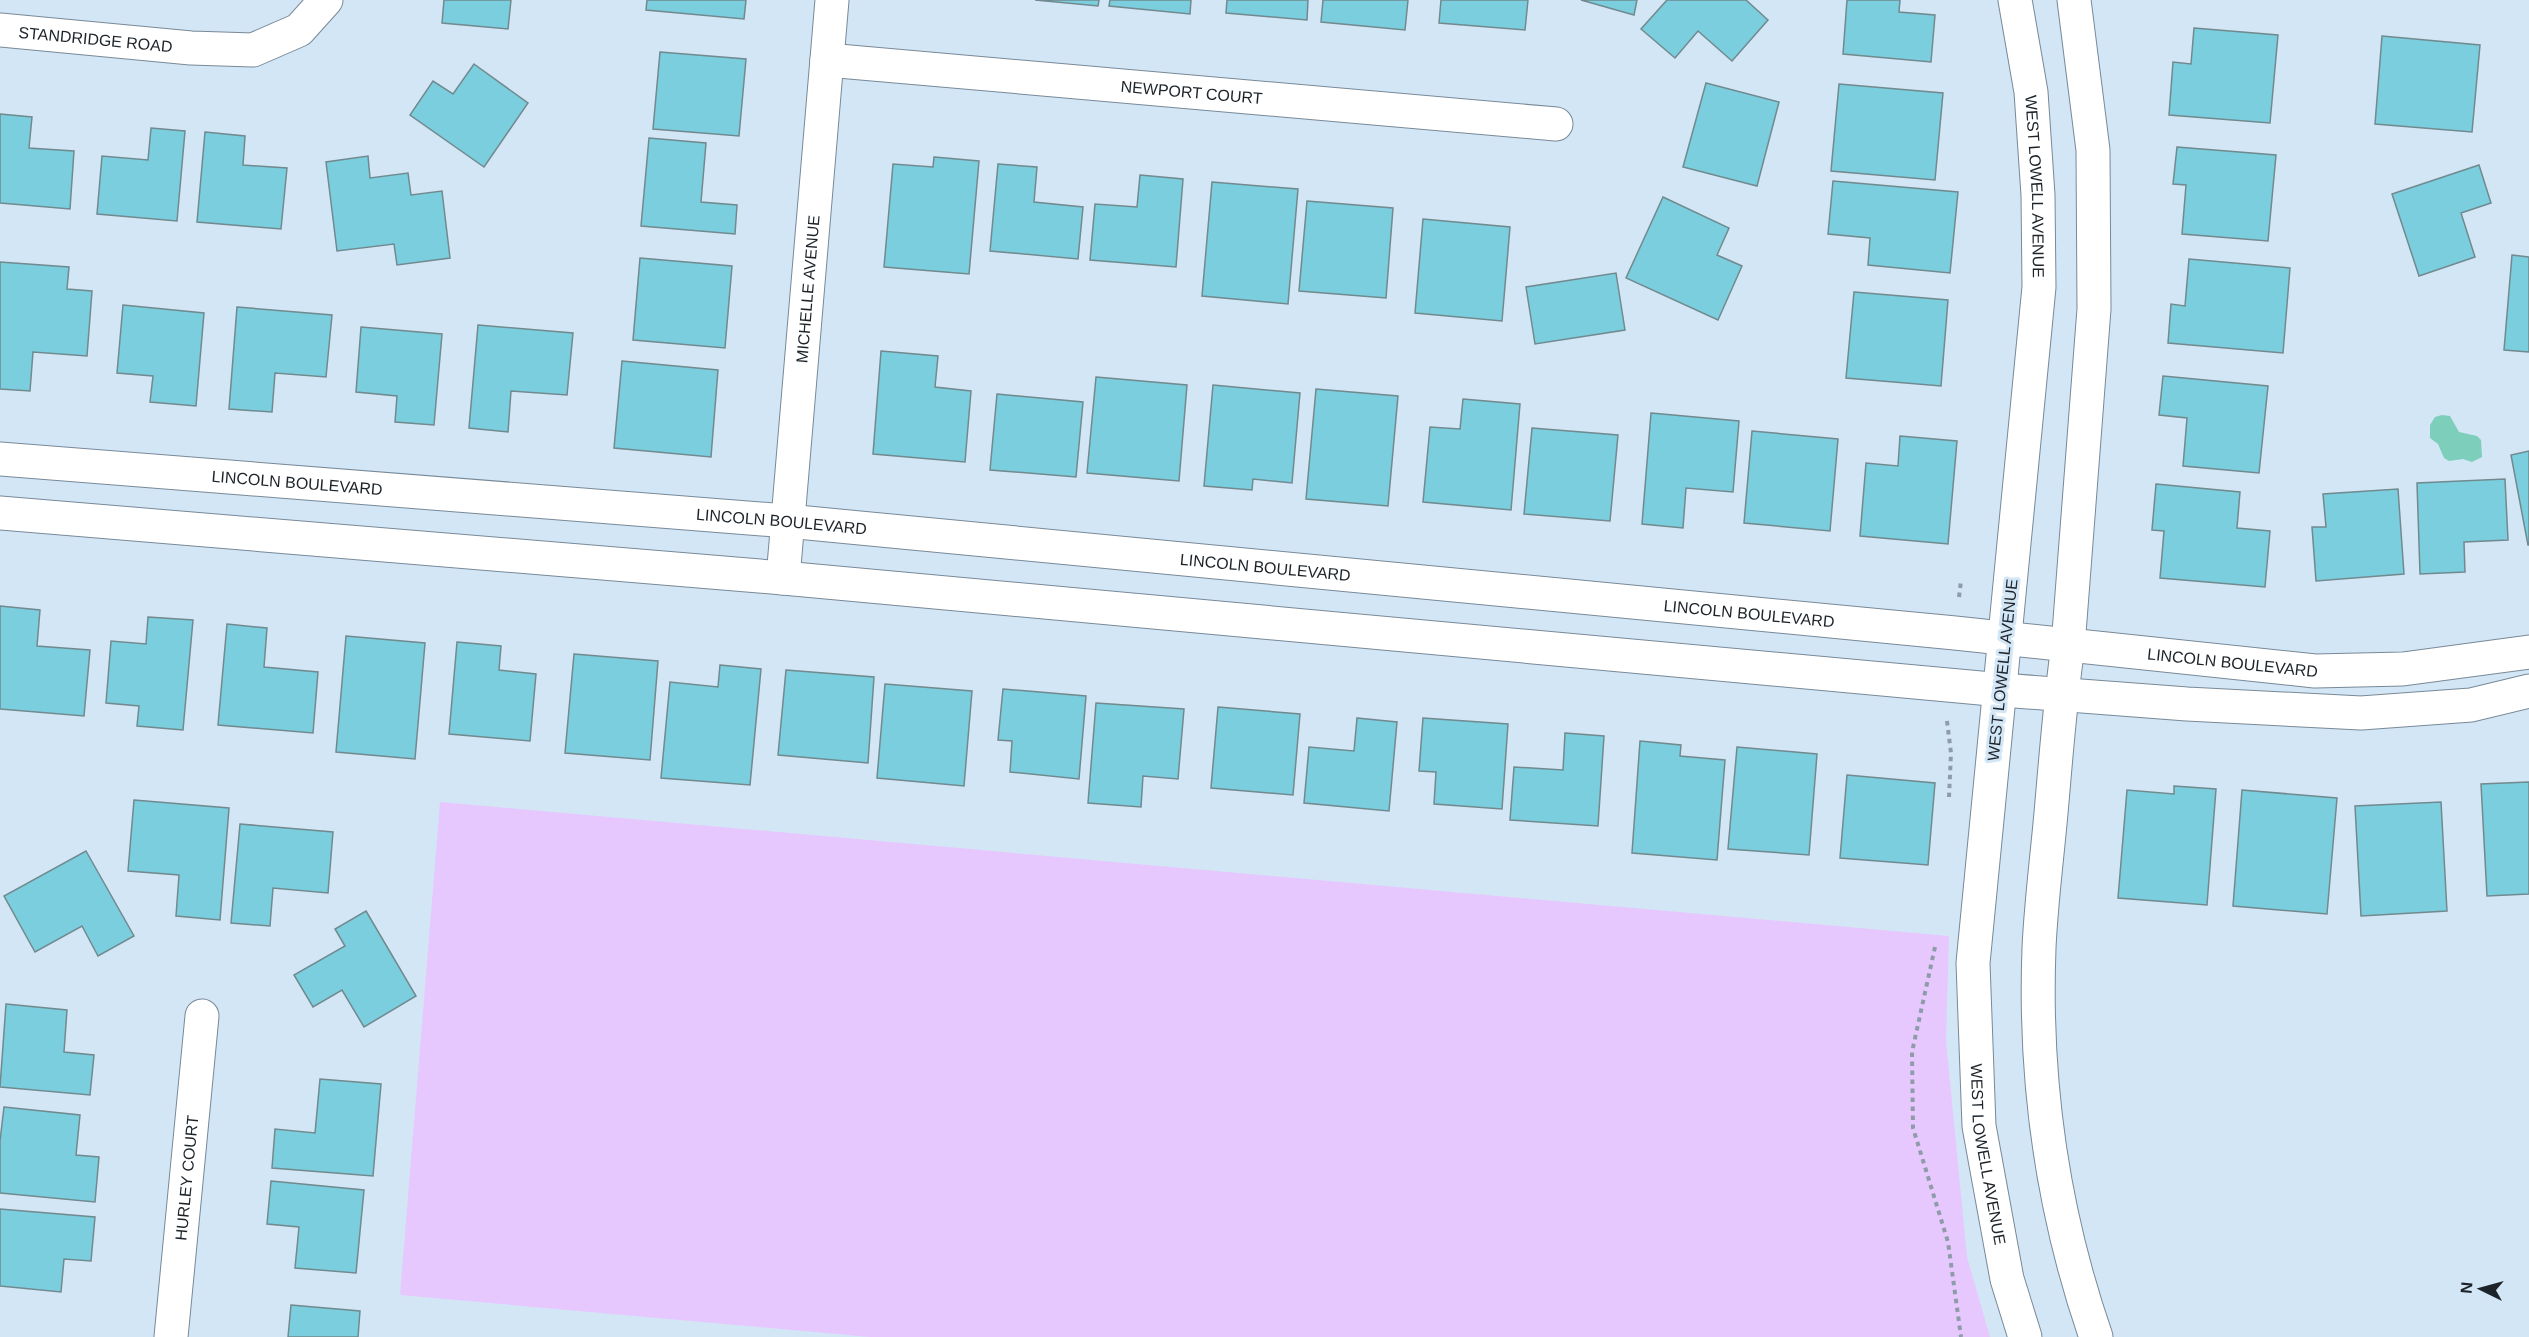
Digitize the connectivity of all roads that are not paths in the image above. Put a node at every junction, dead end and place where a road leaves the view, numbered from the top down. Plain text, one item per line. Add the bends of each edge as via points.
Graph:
1 (326, 0) edge
2 (832, 0) edge
3 (2015, 0) edge
4 (2074, 0) edge
5 (0, 30) edge
6 (828, 60) junction
7 (1556, 124) dead end
8 (0, 459) edge
9 (0, 513) edge
10 (787, 521) junction
11 (783, 578) junction
12 (2004, 638) junction
13 (2068, 646) junction
14 (2529, 652) edge
15 (2002, 690) junction
16 (2529, 691) edge
17 (2061, 693) junction
18 (202, 1016) dead end
19 (171, 1337) edge
20 (2025, 1337) edge
21 (2096, 1337) edge

1 - 5 street, STANDRIDGE ROAD via 299,30 253,50
2 - 6 street, MICHELLE AVENUE
3 - 12 street, WEST LOWELL AVENUE via 2031,92 2039,287
4 - 13 street via 2093,150 2094,309
6 - 7 street, NEWPORT COURT
6 - 10 street, MICHELLE AVENUE
8 - 10 street, LINCOLN BOULEVARD
9 - 11 street
10 - 11 street, MICHELLE AVENUE
10 - 12 street, LINCOLN BOULEVARD
11 - 15 street
12 - 13 street, LINCOLN BOULEVARD
12 - 15 street, WEST LOWELL AVENUE
13 - 14 street, LINCOLN BOULEVARD via 2315,671 2403,669
13 - 17 street
15 - 17 street
15 - 20 street, WEST LOWELL AVENUE via 1974,974 1979,1126 2007,1279
16 - 17 street via 2471,705 2361,712 2187,705
17 - 21 street via 2039,948 2040,1070 2054,1182 2081,1294
18 - 19 street, HURLEY COURT

